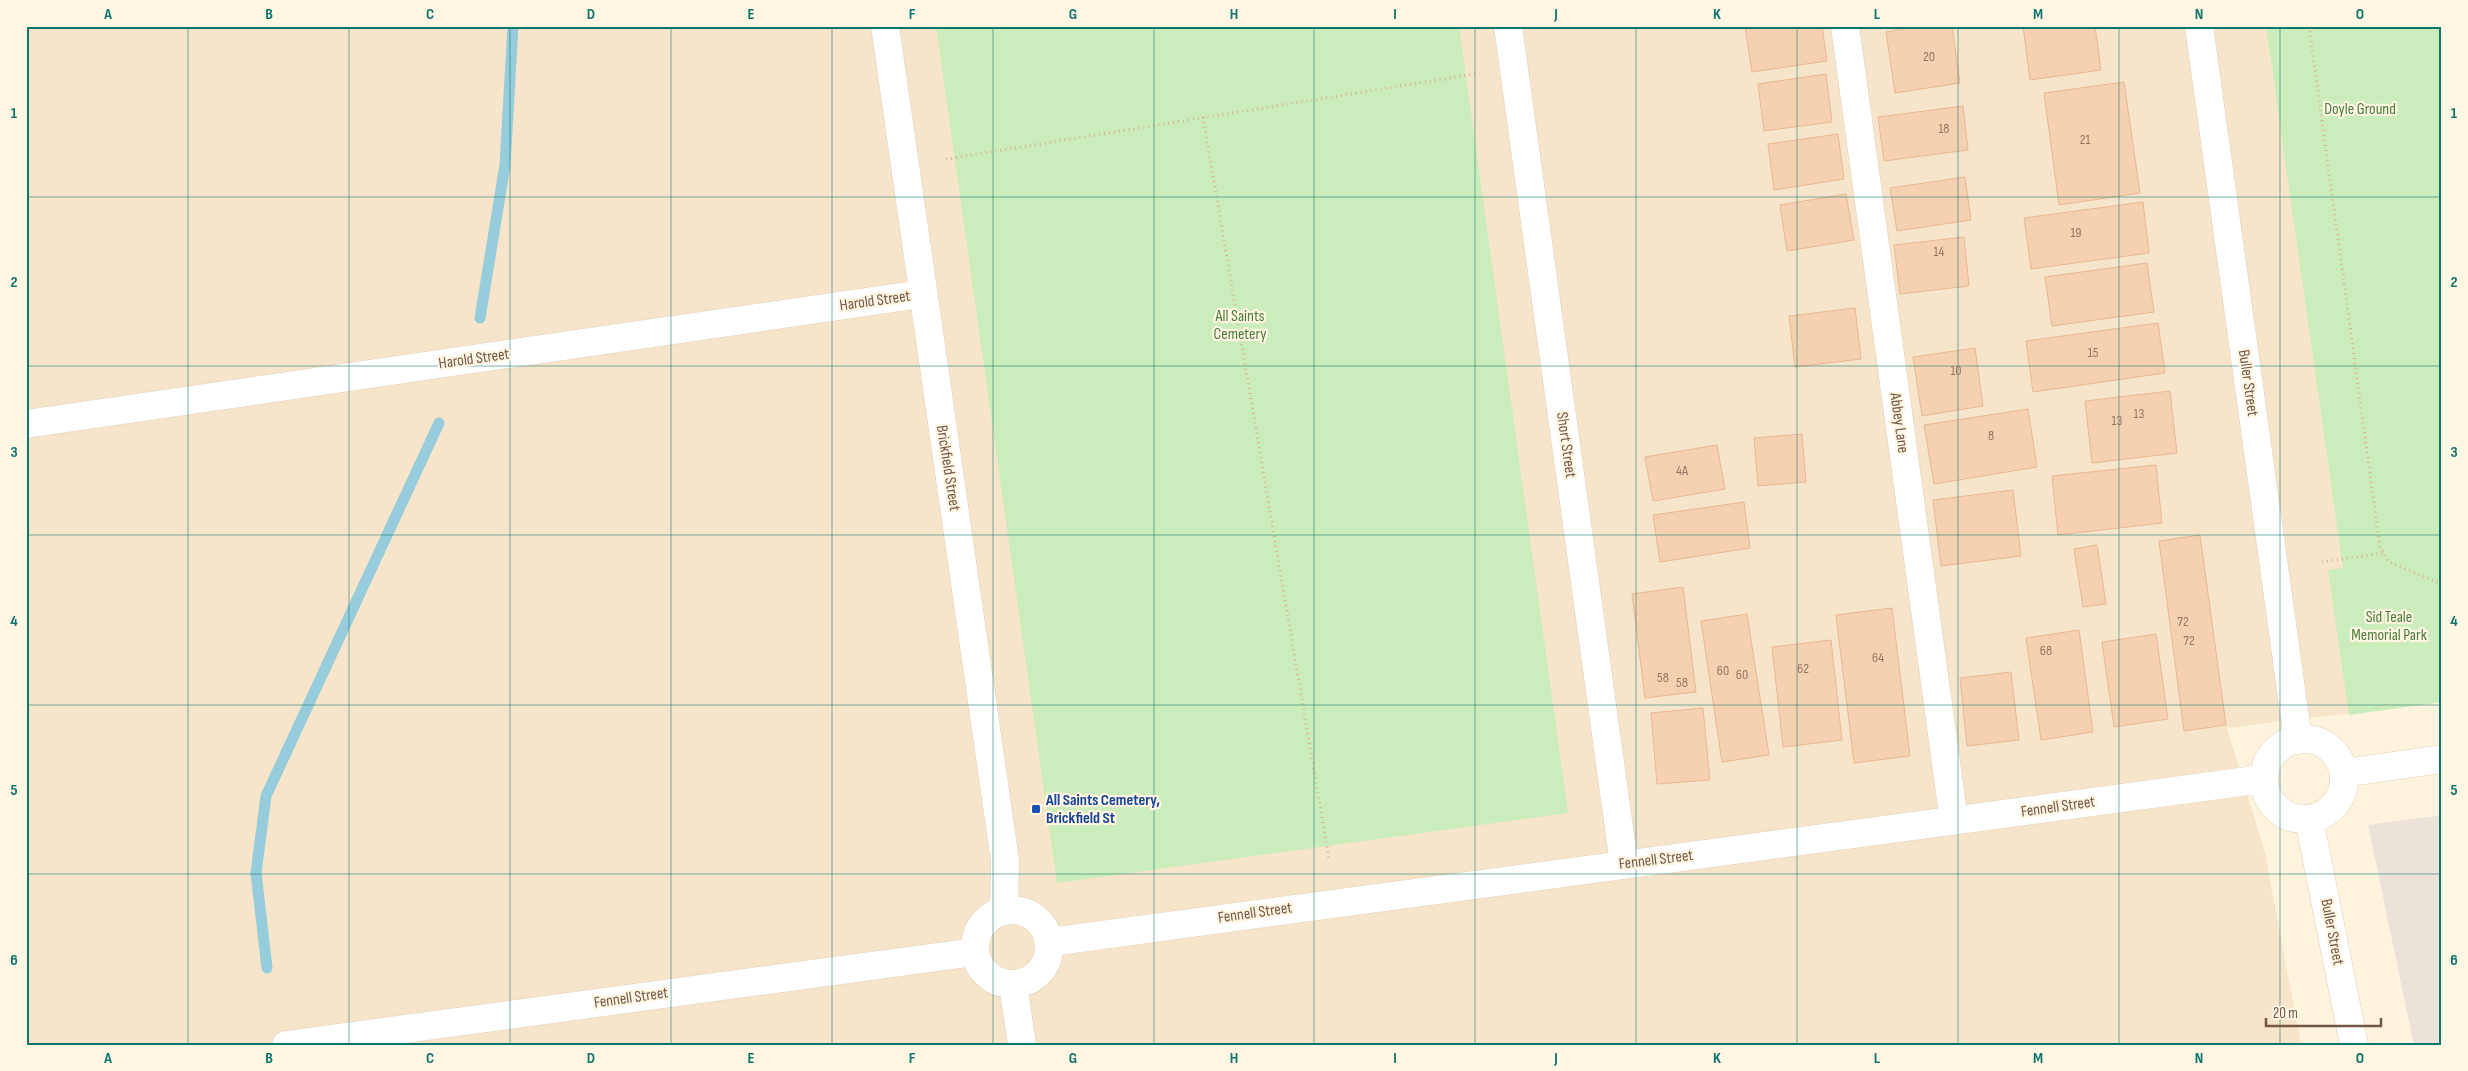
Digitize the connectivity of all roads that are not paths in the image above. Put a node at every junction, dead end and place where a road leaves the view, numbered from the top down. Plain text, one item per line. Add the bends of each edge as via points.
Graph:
1 (885, 26) edge
2 (1508, 26) edge
3 (1845, 26) edge
4 (2199, 26) edge
5 (922, 294) junction
6 (26, 424) edge
7 (2298, 740) junction
8 (2442, 759) edge
9 (2344, 773) junction
10 (2263, 779) junction
11 (2309, 819) junction
12 (1954, 821) junction
13 (1624, 864) junction
14 (1004, 911) junction
15 (1050, 942) junction
16 (975, 952) junction
17 (1013, 984) junction
18 (286, 1045) edge
19 (1022, 1045) edge
20 (2354, 1045) edge

1 - 5 street, Brickfield Street
2 - 13 street, Short Street
3 - 12 street, Abbey Lane
4 - 7 street, Buller Street
5 - 6 street, Harold Street
5 - 14 street, Brickfield Street via 1005,861
7 - 9 street via 2313,740 2328,746 2339,758
7 - 10 street via 2284,744 2273,753
8 - 9 street
9 - 11 street via 2344,789 2336,804 2324,814
10 - 11 street via 2268,796 2278,809 2292,817
10 - 12 street, Fennell Street
11 - 20 street, Buller Street
12 - 13 street, Fennell Street
13 - 15 street, Fennell Street
14 - 15 street via 1014,910 1034,916
14 - 16 street via 986,920 978,932
15 - 17 street via 1049,954 1040,971 1025,982
16 - 17 street via 988,975 1000,982
16 - 18 street, Fennell Street
17 - 19 street

